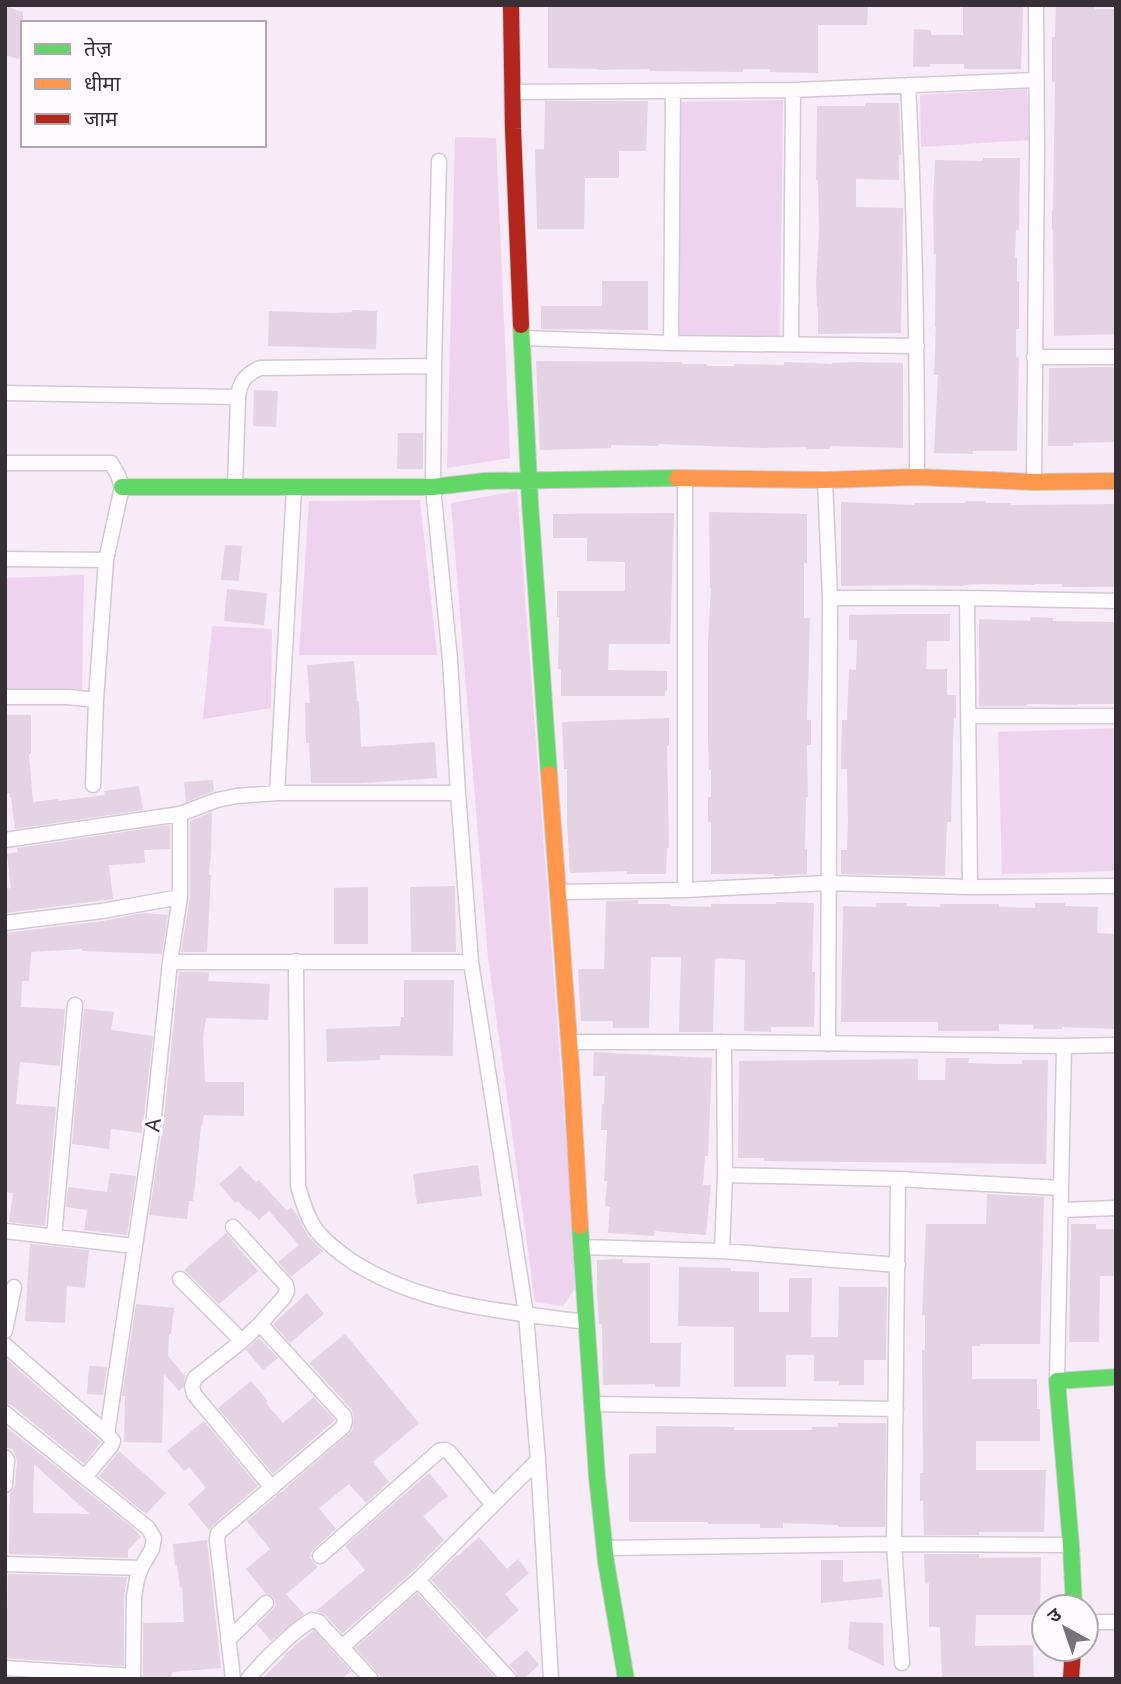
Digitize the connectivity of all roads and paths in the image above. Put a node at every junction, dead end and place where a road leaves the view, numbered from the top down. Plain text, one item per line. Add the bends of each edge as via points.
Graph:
1 (511, 5) edge
2 (1036, 5) edge
3 (1036, 80) junction
4 (908, 85) junction
5 (793, 90) junction
6 (673, 91) junction
7 (512, 92) junction
8 (439, 161) dead end
9 (522, 338) junction
10 (671, 343) junction
11 (791, 344) junction
12 (917, 346) junction
13 (1034, 357) junction
14 (1116, 357) edge
15 (434, 366) junction
16 (5, 393) edge
17 (238, 397) junction
18 (5, 463) edge
19 (917, 477) junction
20 (685, 478) junction
21 (528, 480) junction
22 (825, 480) junction
23 (1116, 481) edge
24 (1034, 482) junction
25 (235, 486) junction
26 (121, 487) junction
27 (433, 487) junction
28 (294, 488) junction
29 (5, 559) edge
30 (106, 560) junction
31 (830, 598) junction
32 (967, 598) junction
33 (1116, 601) edge
34 (5, 697) edge
35 (96, 700) junction
36 (968, 716) junction
37 (1116, 716) edge
38 (93, 785) dead end
39 (277, 793) junction
40 (458, 793) junction
41 (180, 814) junction
42 (5, 839) edge
43 (827, 884) junction
44 (1116, 886) edge
45 (970, 887) junction
46 (685, 890) junction
47 (558, 892) junction
48 (180, 897) junction
49 (5, 923) edge
50 (296, 961) junction
51 (170, 962) junction
52 (471, 962) junction
53 (75, 1005) dead end
54 (569, 1042) junction
55 (724, 1042) junction
56 (828, 1044) junction
57 (1116, 1045) edge
58 (1064, 1046) junction
59 (725, 1175) junction
60 (898, 1179) junction
61 (1061, 1188) junction
62 (1116, 1208) edge
63 (1061, 1210) junction
64 (233, 1227) dead end
65 (5, 1231) edge
66 (54, 1237) junction
67 (134, 1246) junction
68 (581, 1247) junction
69 (722, 1251) junction
70 (898, 1265) junction
71 (180, 1279) dead end
72 (14, 1287) dead end
73 (526, 1314) junction
74 (586, 1322) junction
75 (260, 1324) junction
76 (5, 1331) edge
77 (242, 1341) junction
78 (5, 1345) edge
79 (1116, 1377) edge
80 (1057, 1381) junction
81 (592, 1404) junction
82 (896, 1409) junction
83 (5, 1413) edge
84 (107, 1434) junction
85 (5, 1457) edge
86 (538, 1460) junction
87 (85, 1477) junction
88 (5, 1485) edge
89 (272, 1488) junction
90 (494, 1505) junction
91 (894, 1544) junction
92 (1071, 1545) junction
93 (605, 1548) junction
94 (320, 1556) dead end
95 (5, 1564) edge
96 (141, 1568) junction
97 (418, 1580) junction
98 (1073, 1593) edge
99 (266, 1603) dead end
100 (228, 1640) junction
101 (342, 1647) junction
102 (902, 1663) dead end
103 (5, 1668) edge
104 (133, 1677) edge
105 (233, 1679) edge
106 (248, 1679) edge
107 (370, 1679) edge
108 (509, 1679) edge
109 (551, 1679) edge
110 (625, 1679) edge

1 - 7 street
2 - 3 street
3 - 4 street
3 - 13 street
4 - 5 street
4 - 12 street
5 - 6 street
5 - 11 street
6 - 7 street
6 - 10 street
7 - 9 street
8 - 15 street
9 - 10 street
9 - 21 street
10 - 11 street
11 - 12 street
12 - 19 street
13 - 14 street
13 - 24 street
15 - 17 street via 260,368 244,379
15 - 27 street
16 - 17 street
17 - 25 street
18 - 26 street via 111,463
19 - 22 street
19 - 24 street
20 - 21 street
20 - 22 street
20 - 46 street
21 - 27 street
21 - 47 street
22 - 31 street
23 - 24 street
25 - 26 street
25 - 28 street
26 - 30 street
27 - 28 street
27 - 40 street
28 - 39 street
29 - 30 street
30 - 35 street
31 - 32 street
31 - 43 street
32 - 33 street
32 - 36 street
34 - 35 street
35 - 38 street
36 - 37 street
36 - 45 street
39 - 40 street
39 - 41 street via 218,800
40 - 52 street
41 - 42 street
41 - 48 street, A
43 - 45 street
43 - 46 street
43 - 56 street
44 - 45 street
46 - 47 street
47 - 54 street
48 - 49 street
48 - 51 street, A
50 - 51 street
50 - 52 street
50 - 73 street via 298,1186 316,1230 337,1252 394,1283 435,1298
51 - 67 street, A via 153,1125
52 - 73 street
53 - 66 street
54 - 55 street
54 - 68 street
55 - 56 street
55 - 59 street
56 - 58 street
57 - 58 street
58 - 61 street
59 - 60 street
59 - 69 street
60 - 61 street
60 - 70 street
61 - 63 street
62 - 63 street
63 - 80 street
64 - 75 street via 286,1284 284,1297
65 - 66 street
66 - 67 street
67 - 84 street, A
68 - 69 street
68 - 74 street
69 - 70 street
70 - 82 street
71 - 77 street
72 - 76 street
73 - 74 street
73 - 86 street
74 - 81 street
75 - 77 street
75 - 89 street via 345,1421
77 - 89 street via 195,1378 192,1386
78 - 84 street
79 - 80 street
80 - 92 street
81 - 82 street
81 - 93 street
82 - 91 street
83 - 87 street
84 - 87 street, A via 112,1444
85 - 88 street
86 - 90 street
86 - 109 street
87 - 96 street via 148,1528 152,1549
89 - 100 street via 218,1534
90 - 94 street via 449,1452 439,1451
90 - 97 street
91 - 92 street
91 - 93 street
91 - 102 street
92 - 98 street
93 - 110 street
95 - 96 street
96 - 104 street via 134,1597
97 - 101 street
97 - 108 street
99 - 100 street
100 - 105 street
101 - 106 street via 313,1620
101 - 107 street
103 - 104 street

